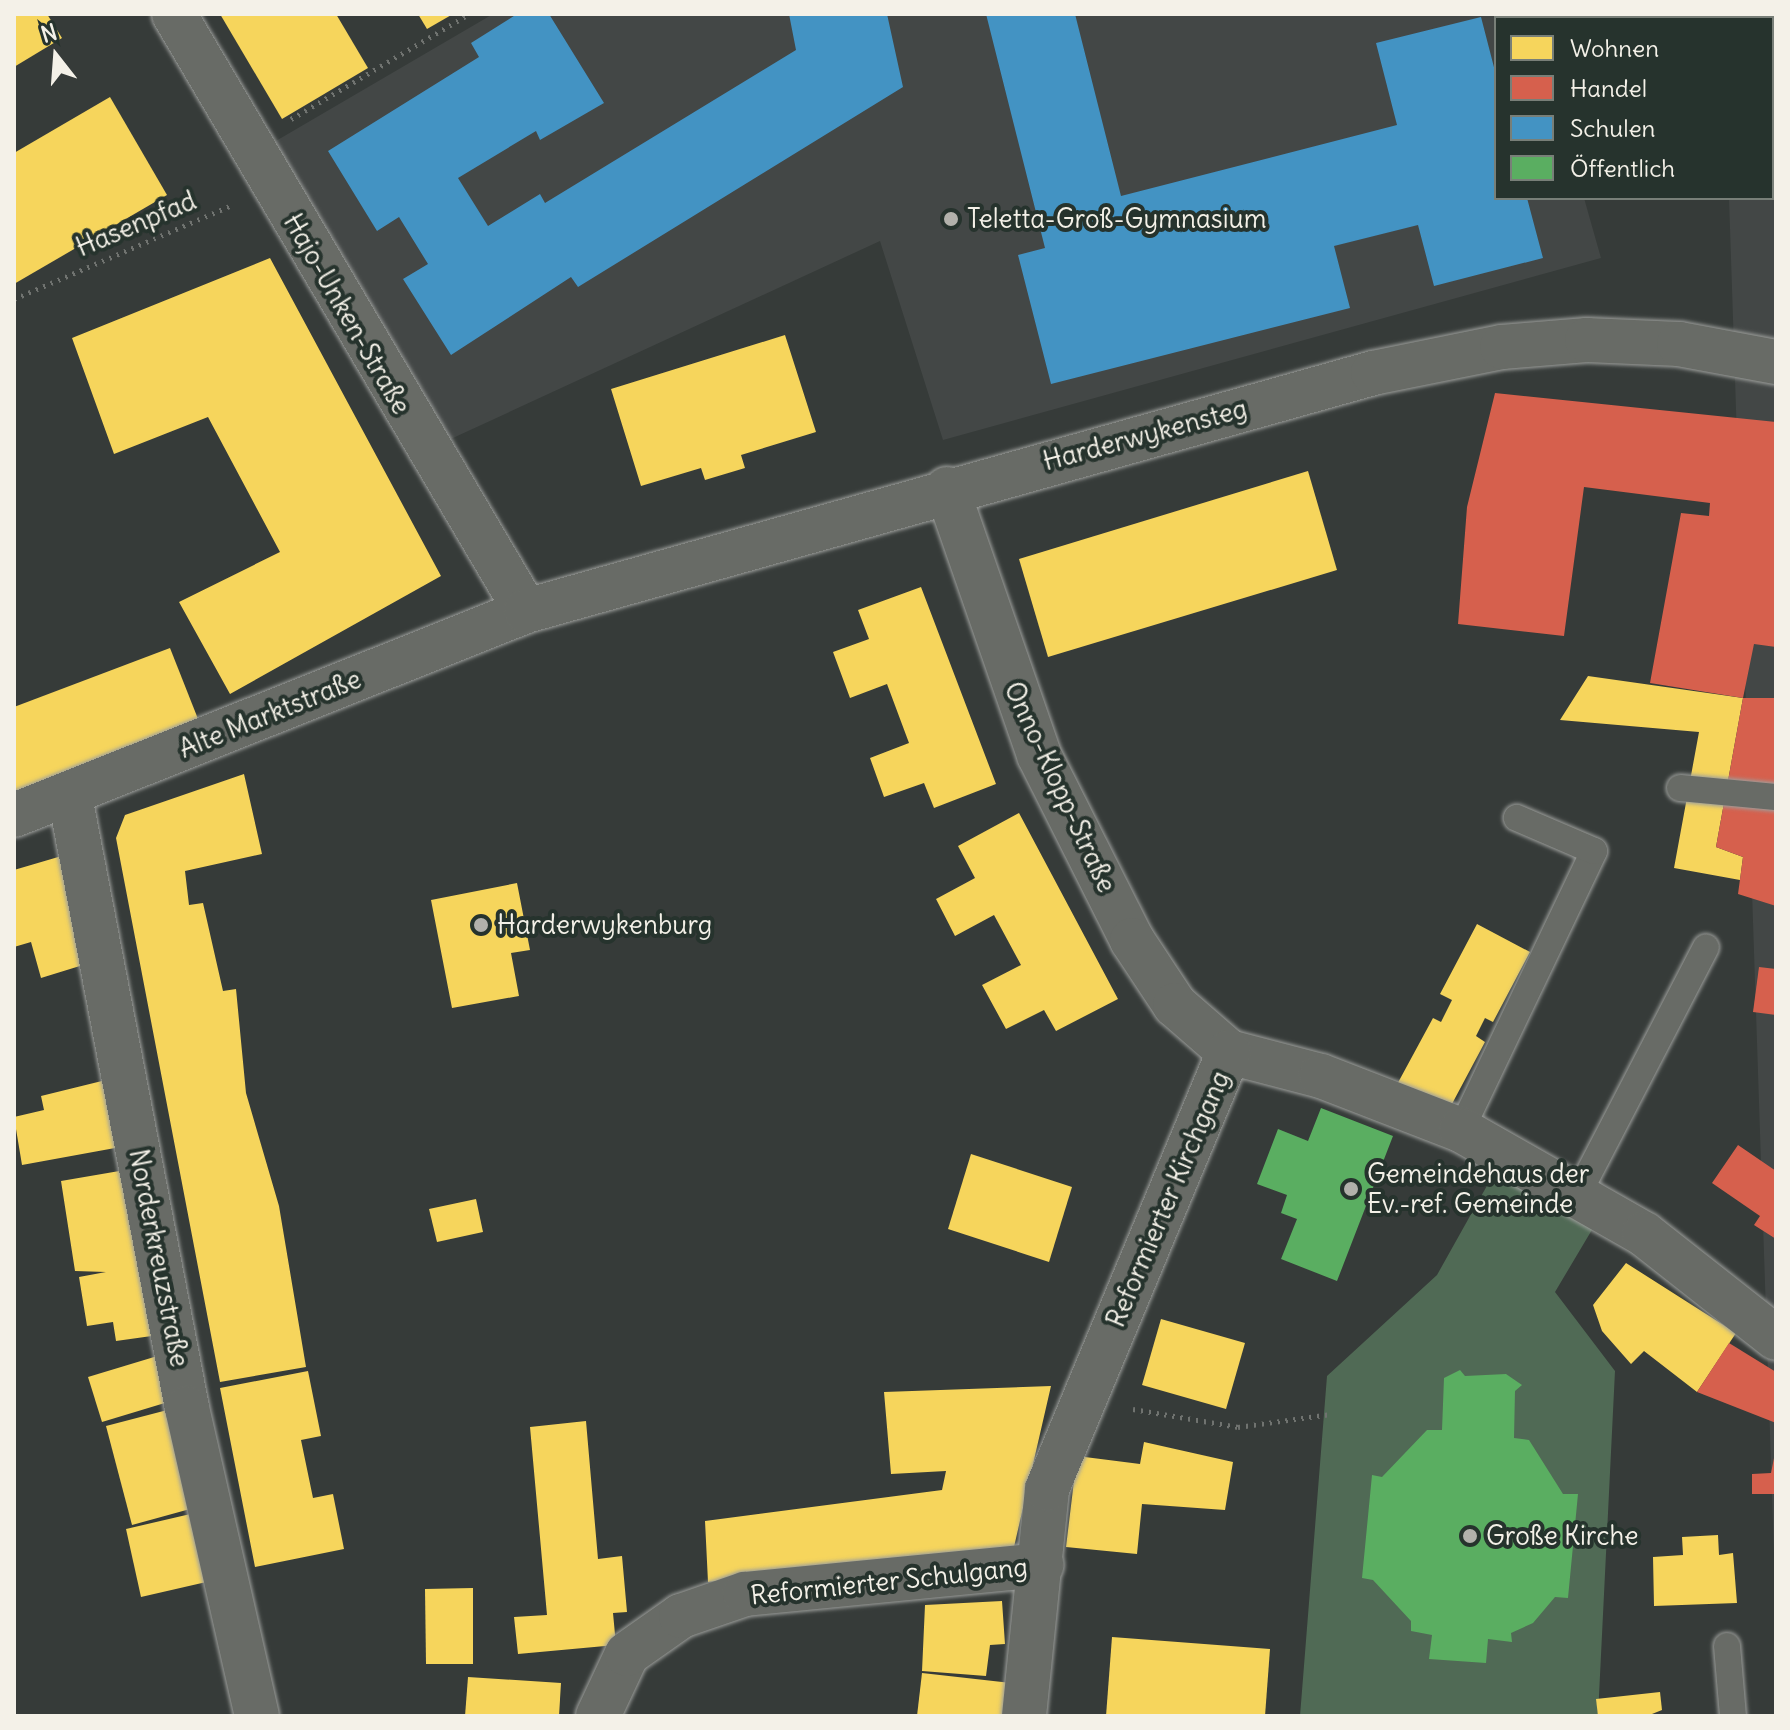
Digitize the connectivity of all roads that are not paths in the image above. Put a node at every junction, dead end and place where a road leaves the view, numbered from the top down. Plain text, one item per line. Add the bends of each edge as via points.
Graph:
1 (174, 14) edge
2 (1776, 362) edge
3 (947, 489) junction
4 (526, 611) junction
5 (1680, 788) dead end
6 (70, 797) junction
7 (1776, 797) edge
8 (14, 815) edge
9 (1517, 818) dead end
10 (1706, 947) dead end
11 (1229, 1052) junction
12 (1461, 1130) junction
13 (1577, 1196) junction
14 (1776, 1338) edge
15 (1042, 1565) junction
16 (1727, 1646) dead end
17 (257, 1716) edge
18 (598, 1716) edge
19 (1024, 1716) edge
20 (1733, 1716) edge

1 - 4 street, Hajo-Unken-Straße
2 - 3 street, Harderwykensteg via 1679,344 1587,340 1502,347 1373,373
3 - 4 street, Harderwykensteg
3 - 11 street, Onno-Klopp-Straße via 1039,755 1084,847 1175,1005
4 - 6 street, Alte Marktstraße
5 - 7 lane
6 - 8 street, Alte Marktstraße
6 - 17 street, Norderkreuzstraße via 187,1408
9 - 12 lane via 1594,851
10 - 13 lane
11 - 12 street, Reformierter Kirchgang via 1321,1076
11 - 15 street, Reformierter Kirchgang via 1047,1489
12 - 13 street, Reformierter Kirchgang
13 - 14 street, Reformierter Kirchgang via 1644,1234
15 - 18 street, Reformierter Schulgang via 745,1594 681,1616 627,1654
15 - 19 street, Reformierter Kirchgang
16 - 20 lane

